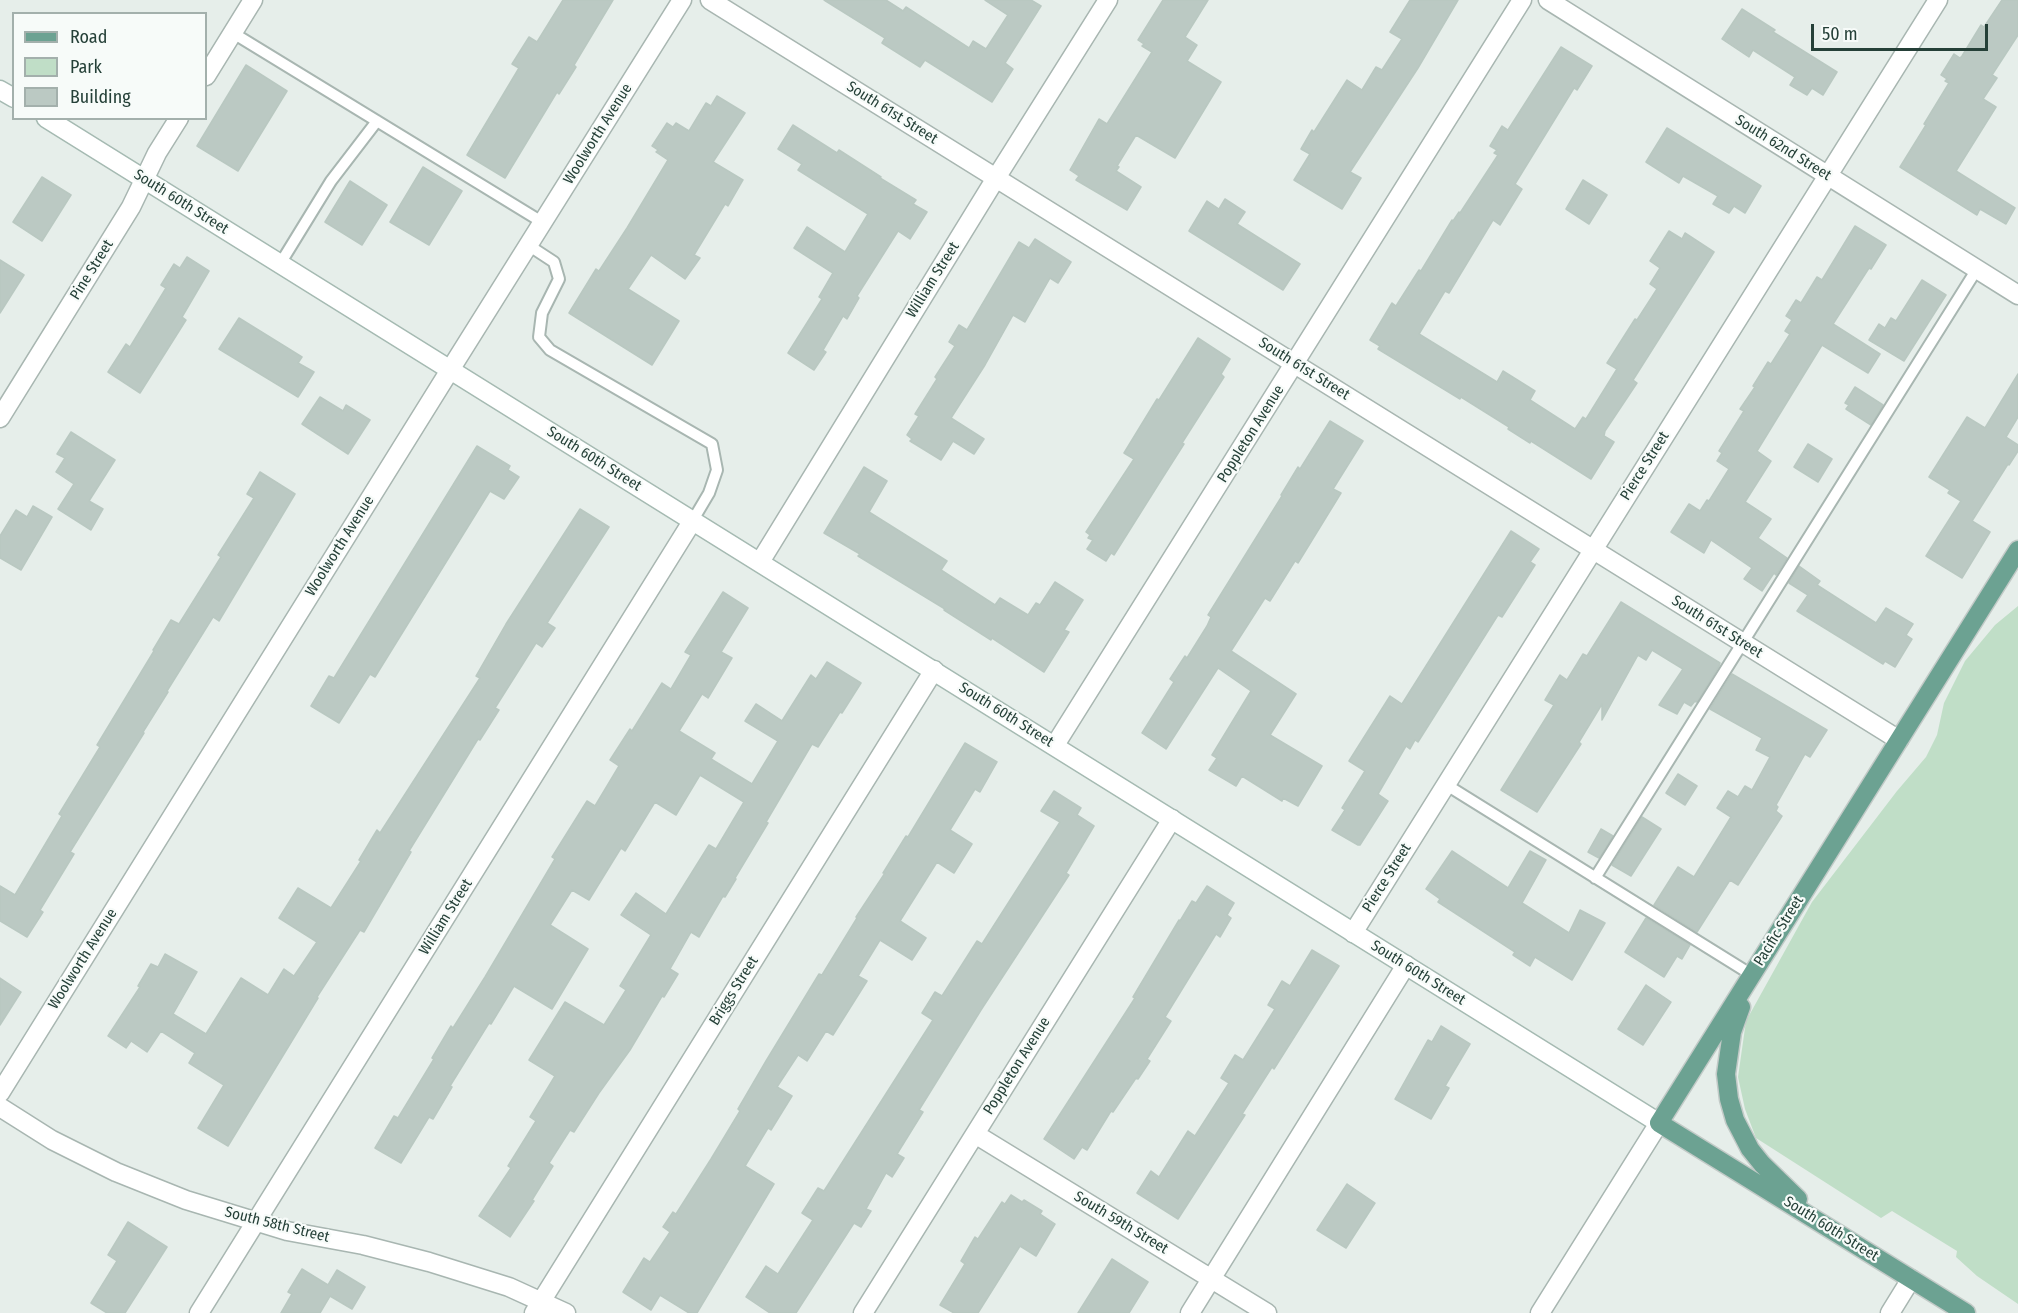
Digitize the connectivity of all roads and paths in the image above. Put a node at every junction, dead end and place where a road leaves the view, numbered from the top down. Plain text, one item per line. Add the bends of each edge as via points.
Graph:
1 (253, 0) edge
2 (682, 0) edge
3 (710, 0) edge
4 (1108, 0) edge
5 (1522, 0) edge
6 (1548, 0) edge
7 (1938, 0) edge
8 (233, 33) junction
9 (207, 74) edge
10 (49, 120) edge
11 (178, 120) edge
12 (377, 121) junction
13 (1827, 176) junction
14 (996, 178) junction
15 (144, 179) junction
16 (542, 222) junction
17 (528, 245) junction
18 (280, 264) junction
19 (1977, 269) junction
20 (2018, 295) edge
21 (1295, 363) junction
22 (450, 370) junction
23 (0, 418) edge
24 (693, 520) junction
25 (1592, 550) junction
26 (2018, 550) edge
27 (760, 562) junction
28 (1742, 643) junction
29 (934, 670) junction
30 (1899, 740) junction
31 (1055, 746) junction
32 (1445, 784) junction
33 (1172, 819) junction
34 (1595, 878) junction
35 (1353, 933) junction
36 (1406, 965) junction
37 (1752, 975) junction
38 (0, 1093) edge
39 (0, 1107) edge
40 (1659, 1123) junction
41 (975, 1134) junction
42 (256, 1222) junction
43 (1832, 1230) junction
44 (1212, 1278) junction
45 (1911, 1279) junction
46 (538, 1307) edge
47 (200, 1313) edge
48 (566, 1313) edge
49 (863, 1313) edge
50 (1190, 1313) edge
51 (1267, 1313) edge
52 (1540, 1313) edge
53 (1890, 1313) edge
54 (1966, 1313) edge

1 - 8 street
2 - 16 street, Woolworth Avenue
3 - 14 street, South 61st Street
4 - 14 street, William Street
5 - 21 street, Poppleton Avenue
6 - 13 street, South 62nd Street
7 - 13 street, Pierce Street
8 - 9 street
8 - 12 lane
10 - 15 street, South 60th Street
11 - 15 street, Pine Street
12 - 16 lane
12 - 18 lane via 331,181
13 - 19 street, South 62nd Street
13 - 25 street, Pierce Street
14 - 21 street, South 61st Street
14 - 27 street, William Street
15 - 18 street, South 60th Street
15 - 23 street, Pine Street via 131,207
16 - 17 street, Woolworth Avenue
17 - 22 street, Woolworth Avenue
17 - 24 lane via 554,262 560,279 542,313 539,337 550,350 712,444 717,470
18 - 22 street, South 60th Street
19 - 20 street, South 62nd Street
19 - 28 lane
21 - 25 street, South 61st Street
21 - 31 street, Poppleton Avenue
22 - 24 street, South 60th Street
22 - 38 street, Woolworth Avenue
24 - 27 street, South 60th Street
24 - 42 street, William Street
25 - 28 street, South 61st Street
25 - 32 street, Pierce Street
26 - 30 main road, Pacific Street
27 - 29 street, South 60th Street
28 - 30 street, South 61st Street
28 - 34 lane
29 - 31 street, South 60th Street
29 - 46 street, Briggs Street
30 - 37 main road, Pacific Street
31 - 33 street, South 60th Street
32 - 34 lane
32 - 35 street, Pierce Street
33 - 35 street, South 60th Street
33 - 41 street, Poppleton Avenue
34 - 37 lane
35 - 36 street, South 60th Street
36 - 40 street, South 60th Street
36 - 44 street
37 - 40 main road, Pacific Street
37 - 43 main road via 1727,1054 1727,1083 1735,1120 1761,1164
39 - 42 street, South 58th Street via 52,1140 116,1172
40 - 43 main road, South 60th Street
40 - 52 street, Pacific Street
41 - 44 street, South 59th Street
41 - 49 street, Poppleton Avenue
42 - 46 street, South 58th Street via 429,1262 509,1287
42 - 47 street, William Street
43 - 45 main road, South 60th Street
44 - 50 street
44 - 51 street, South 59th Street
45 - 53 street
45 - 54 main road, South 60th Street
46 - 48 street, South 58th Street

